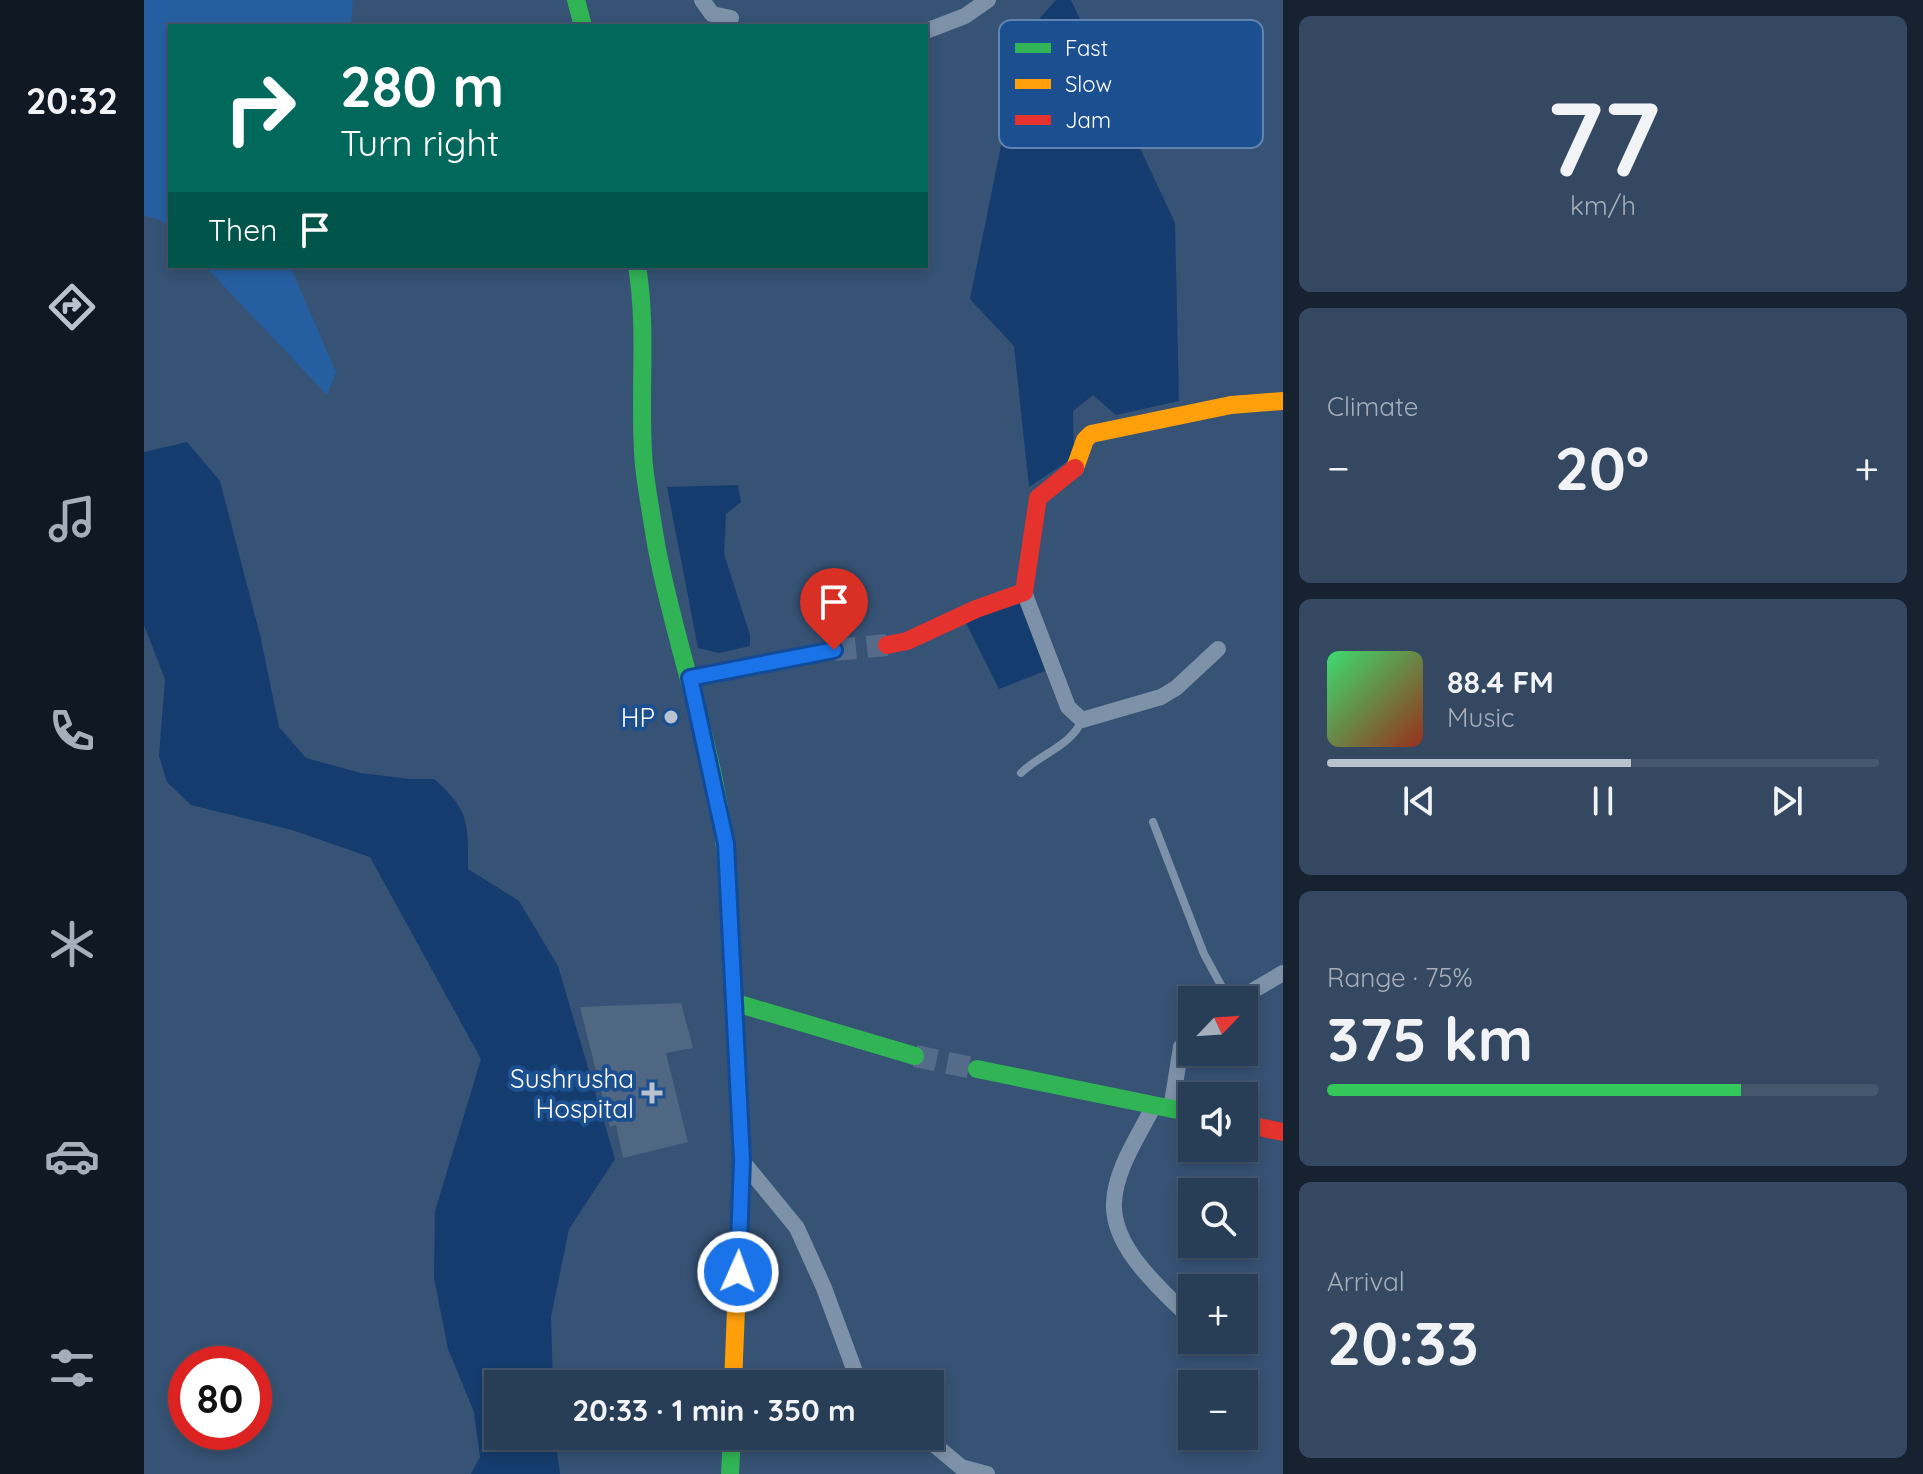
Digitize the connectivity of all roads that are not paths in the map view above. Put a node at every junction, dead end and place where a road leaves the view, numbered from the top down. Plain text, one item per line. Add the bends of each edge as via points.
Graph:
1 (576, 0) edge
2 (702, 0) edge
3 (988, 0) edge
4 (731, 18) dead end
5 (582, 24) edge
6 (928, 30) edge
7 (637, 268) edge
8 (1283, 401) edge
9 (1024, 592) junction
10 (887, 645) tunnel mouth
11 (1218, 649) dead end
12 (834, 650) tunnel mouth
13 (690, 678) junction
14 (1082, 720) junction
15 (1021, 773) dead end
16 (1153, 822) dead end
17 (1283, 973) edge
18 (1221, 986) edge
19 (1258, 988) edge
20 (736, 1003) junction
21 (915, 1056) tunnel mouth
22 (1178, 1057) edge
23 (977, 1069) tunnel mouth
24 (1163, 1107) junction
25 (1178, 1110) edge
26 (1258, 1127) edge
27 (1283, 1132) edge
28 (742, 1160) junction
29 (1178, 1305) edge
30 (734, 1370) edge
31 (854, 1370) edge
32 (731, 1450) edge
33 (941, 1450) edge
34 (730, 1474) edge
35 (987, 1474) edge

1 - 5 main road
2 - 4 street via 712,14
3 - 6 street
7 - 13 main road via 644,465 657,547
8 - 9 main road via 1231,405 1091,434 1075,469 1038,498
9 - 10 main road
9 - 14 street via 1068,707
11 - 14 street via 1161,697
12 - 13 main road
13 - 20 main road via 726,844
14 - 15 lane via 1074,736
16 - 18 lane
17 - 19 street
20 - 21 main road
20 - 28 main road
22 - 24 street
23 - 24 main road
24 - 25 main road
24 - 29 street via 1121,1174 1114,1204 1134,1259
26 - 27 main road
28 - 30 main road
28 - 31 street via 797,1228
32 - 34 main road
33 - 35 street via 961,1467

